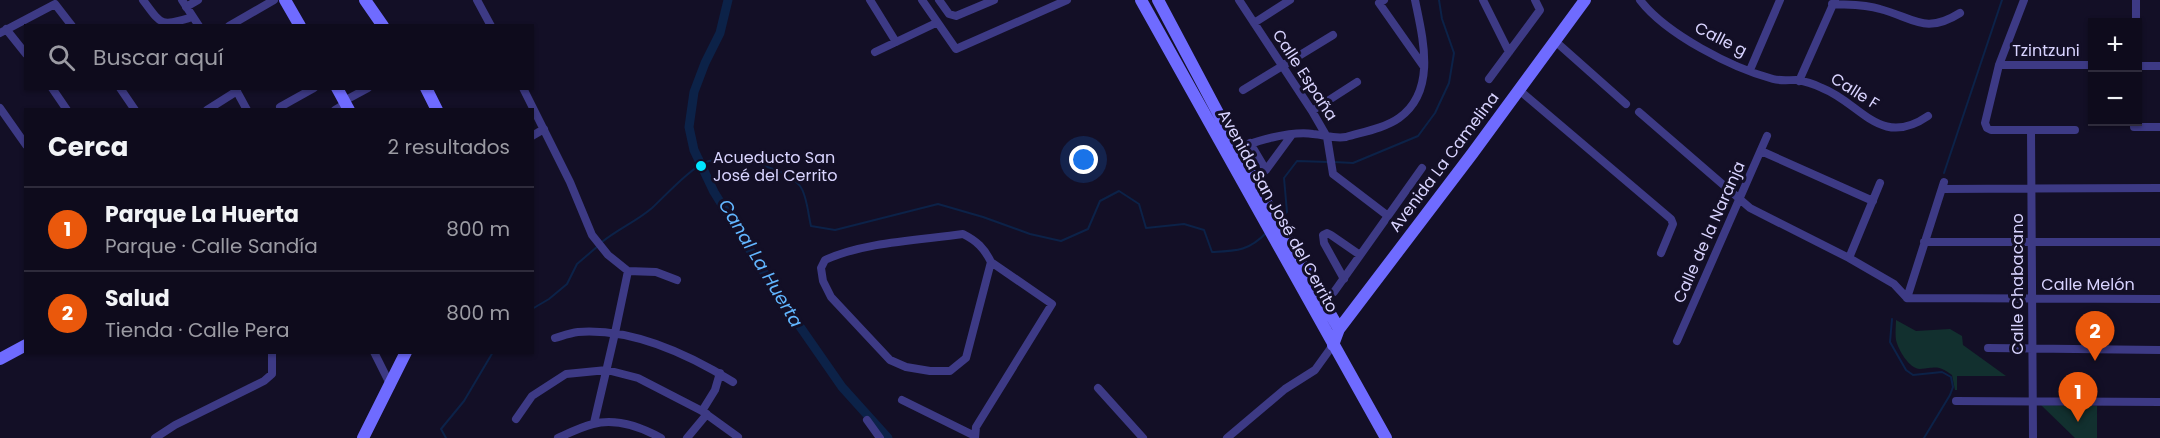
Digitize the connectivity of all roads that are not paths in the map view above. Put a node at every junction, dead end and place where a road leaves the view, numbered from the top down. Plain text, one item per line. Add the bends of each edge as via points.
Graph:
1 (143, 0) edge
2 (198, 0) edge
3 (274, 0) edge
4 (285, 0) edge
5 (365, 0) edge
6 (477, 0) edge
7 (870, 0) edge
8 (922, 0) edge
9 (939, 0) edge
10 (994, 0) edge
11 (1067, 0) edge
12 (1141, 0) edge
13 (1158, 0) edge
14 (1239, 0) edge
15 (1290, 0) edge
16 (1384, 0) edge
17 (1415, 0) edge
18 (1483, 0) edge
19 (1535, 0) edge
20 (1584, 0) edge
21 (1640, 0) edge
22 (1780, 0) edge
23 (2024, 0) edge
24 (2136, 0) edge
25 (1834, 2) edge
26 (184, 3) edge
27 (1960, 13) dead end
28 (193, 17) junction
29 (2136, 18) edge
30 (936, 23) junction
31 (1254, 23) junction
32 (70, 24) edge
33 (198, 24) edge
34 (232, 24) edge
35 (299, 24) edge
36 (383, 24) edge
37 (490, 24) edge
38 (3, 31) edge
39 (1333, 35) dead end
40 (1555, 41) junction
41 (896, 42) junction
42 (24, 52) edge
43 (875, 52) dead end
44 (1509, 52) junction
45 (2000, 65) junction
46 (2088, 65) edge
47 (1283, 66) junction
48 (2142, 66) edge
49 (2160, 66) edge
50 (1424, 67) junction
51 (1750, 70) junction
52 (1489, 80) dead end
53 (1799, 81) junction
54 (1357, 82) dead end
55 (52, 90) edge
56 (124, 90) edge
57 (236, 90) edge
58 (310, 90) edge
59 (338, 90) edge
60 (365, 90) edge
61 (427, 90) edge
62 (524, 90) edge
63 (1243, 90) dead end
64 (1519, 90) junction
65 (1626, 104) dead end
66 (343, 106) edge
67 (280, 107) dead end
68 (0, 108) edge
69 (66, 108) edge
70 (134, 108) edge
71 (210, 108) edge
72 (246, 108) edge
73 (436, 108) edge
74 (533, 108) edge
75 (534, 109) edge
76 (1312, 111) junction
77 (1639, 112) dead end
78 (1928, 116) dead end
79 (2142, 125) edge
80 (2160, 127) edge
81 (544, 129) junction
82 (2031, 130) junction
83 (2076, 130) dead end
84 (534, 135) edge
85 (1291, 136) junction
86 (1767, 136) dead end
87 (1327, 137) junction
88 (1250, 143) junction
89 (24, 144) edge
90 (1761, 151) junction
91 (1234, 155) junction
92 (1422, 168) dead end
93 (1266, 170) junction
94 (1248, 180) junction
95 (1880, 183) dead end
96 (2031, 188) junction
97 (2160, 188) edge
98 (1739, 200) junction
99 (1873, 201) junction
100 (1388, 216) junction
101 (1278, 233) junction
102 (1924, 242) junction
103 (2032, 242) junction
104 (2160, 242) edge
105 (1661, 253) dead end
106 (1360, 255) junction
107 (1849, 258) junction
108 (991, 262) junction
109 (628, 271) junction
110 (1344, 279) junction
111 (677, 280) dead end
112 (1334, 292) dead end
113 (1907, 298) junction
114 (2032, 299) junction
115 (2160, 299) edge
116 (1339, 329) junction
117 (615, 333) junction
118 (555, 338) dead end
119 (1677, 340) dead end
120 (1334, 345) junction
121 (24, 346) edge
122 (1988, 348) dead end
123 (2032, 349) junction
124 (2160, 350) edge
125 (272, 354) edge
126 (375, 354) edge
127 (405, 354) edge
128 (0, 359) edge
129 (607, 370) junction
130 (720, 373) junction
131 (734, 382) dead end
132 (391, 386) junction
133 (1098, 388) dead end
134 (902, 400) dead end
135 (1956, 401) dead end
136 (2033, 402) junction
137 (2160, 402) edge
138 (705, 413) junction
139 (516, 419) dead end
140 (867, 420) dead end
141 (594, 423) junction
142 (644, 434) edge
143 (738, 437) edge
144 (975, 437) edge
145 (155, 438) edge
146 (363, 438) edge
147 (558, 438) edge
148 (661, 438) edge
149 (687, 438) edge
150 (880, 438) edge
151 (1143, 438) edge
152 (1227, 438) edge
153 (1386, 438) edge
154 (2033, 438) edge

1 - 28 street via 158,21
2 - 26 street
3 - 34 street
4 - 35 street
5 - 36 street
6 - 37 street
7 - 41 street
8 - 30 street
9 - 10 street via 949,14 956,16
11 - 30 street via 956,49
12 - 91 street, Avenida San José del Cerrito
13 - 91 street, Avenida San José del Cerrito
14 - 31 street, Calle España
15 - 31 street
16 - 50 street via 1379,3
17 - 50 street
18 - 44 street
19 - 44 street via 1540,10
20 - 40 street, Avenida La Camelina
21 - 51 street, Calle g via 1668,28 1711,54
22 - 51 street
23 - 45 street
24 - 29 street
25 - 27 street via 1880,9 1928,24 1946,22
25 - 53 street
26 - 28 street
28 - 33 street
30 - 41 street
31 - 47 street, Calle España
32 - 38 street via 55,4
38 - 42 street
39 - 47 street
40 - 64 street, Avenida La Camelina
40 - 65 street
41 - 43 street
44 - 52 street
45 - 46 street, Tzintzuni
45 - 82 street via 1987,128
47 - 63 street
47 - 76 street, Calle España
48 - 49 street
50 - 87 street via 1415,104 1398,119 1346,137
51 - 53 street, Calle g via 1774,79
53 - 78 street, Calle F via 1824,88 1884,126 1914,126
54 - 76 street
55 - 69 street
56 - 70 street
57 - 71 street
57 - 72 street
58 - 67 street
59 - 66 street
60 - 66 street
61 - 73 street
62 - 74 street
64 - 105 street via 1671,219 1673,224
64 - 116 street, Avenida La Camelina
68 - 89 street
75 - 81 street
76 - 87 street, Calle España
77 - 98 street
79 - 80 street
81 - 84 street
81 - 109 street via 591,235
82 - 83 street
82 - 96 street, Calle Chabacano
85 - 87 street
85 - 88 street
85 - 93 street
86 - 90 street, Calle de la Naranja
87 - 100 street, Calle España via 1336,177
88 - 91 street
88 - 93 street
90 - 98 street, Calle de la Naranja
90 - 99 street
91 - 94 street, Avenida San José del Cerrito
92 - 100 street
93 - 94 street
94 - 101 street, Avenida San José del Cerrito
95 - 99 street
96 - 97 street
96 - 102 street via 1943,185
96 - 103 street, Calle Chabacano
98 - 107 street
98 - 119 street, Calle de la Naranja
99 - 107 street
100 - 106 street
101 - 116 street, Avenida San José del Cerrito
101 - 120 street, Avenida San José del Cerrito
102 - 103 street
102 - 113 street
103 - 104 street
103 - 114 street, Calle Chabacano
106 - 110 street
106 - 110 street via 1331,235 1323,235
107 - 113 street via 1894,284
108 - 108 street via 985,250 963,234 837,255 825,260 821,268 831,297 890,360 906,367 950,371 966,358
108 - 144 street via 1052,304 976,427
109 - 111 street via 656,272
109 - 117 street
110 - 112 street
113 - 114 street, Calle Melón
114 - 115 street, Calle Melón
114 - 123 street, Calle Chabacano
116 - 120 street, Avenida La Camelina
117 - 118 street via 576,332
117 - 129 street
117 - 130 street via 649,341
120 - 152 street via 1315,370 1284,389
120 - 153 street, Avenida San José del Cerrito
121 - 128 street
122 - 123 street
123 - 124 street
123 - 136 street, Calle Chabacano
125 - 145 street via 272,374 264,381
126 - 132 street
127 - 132 street
129 - 138 street via 638,378
129 - 139 street via 566,374 532,396
129 - 141 street
130 - 131 street
130 - 138 street
132 - 146 street
133 - 151 street
134 - 144 street
135 - 136 street
136 - 137 street
136 - 154 street, Calle Chabacano
138 - 143 street
138 - 149 street
140 - 150 street
141 - 142 street via 620,423
141 - 147 street
142 - 148 street

